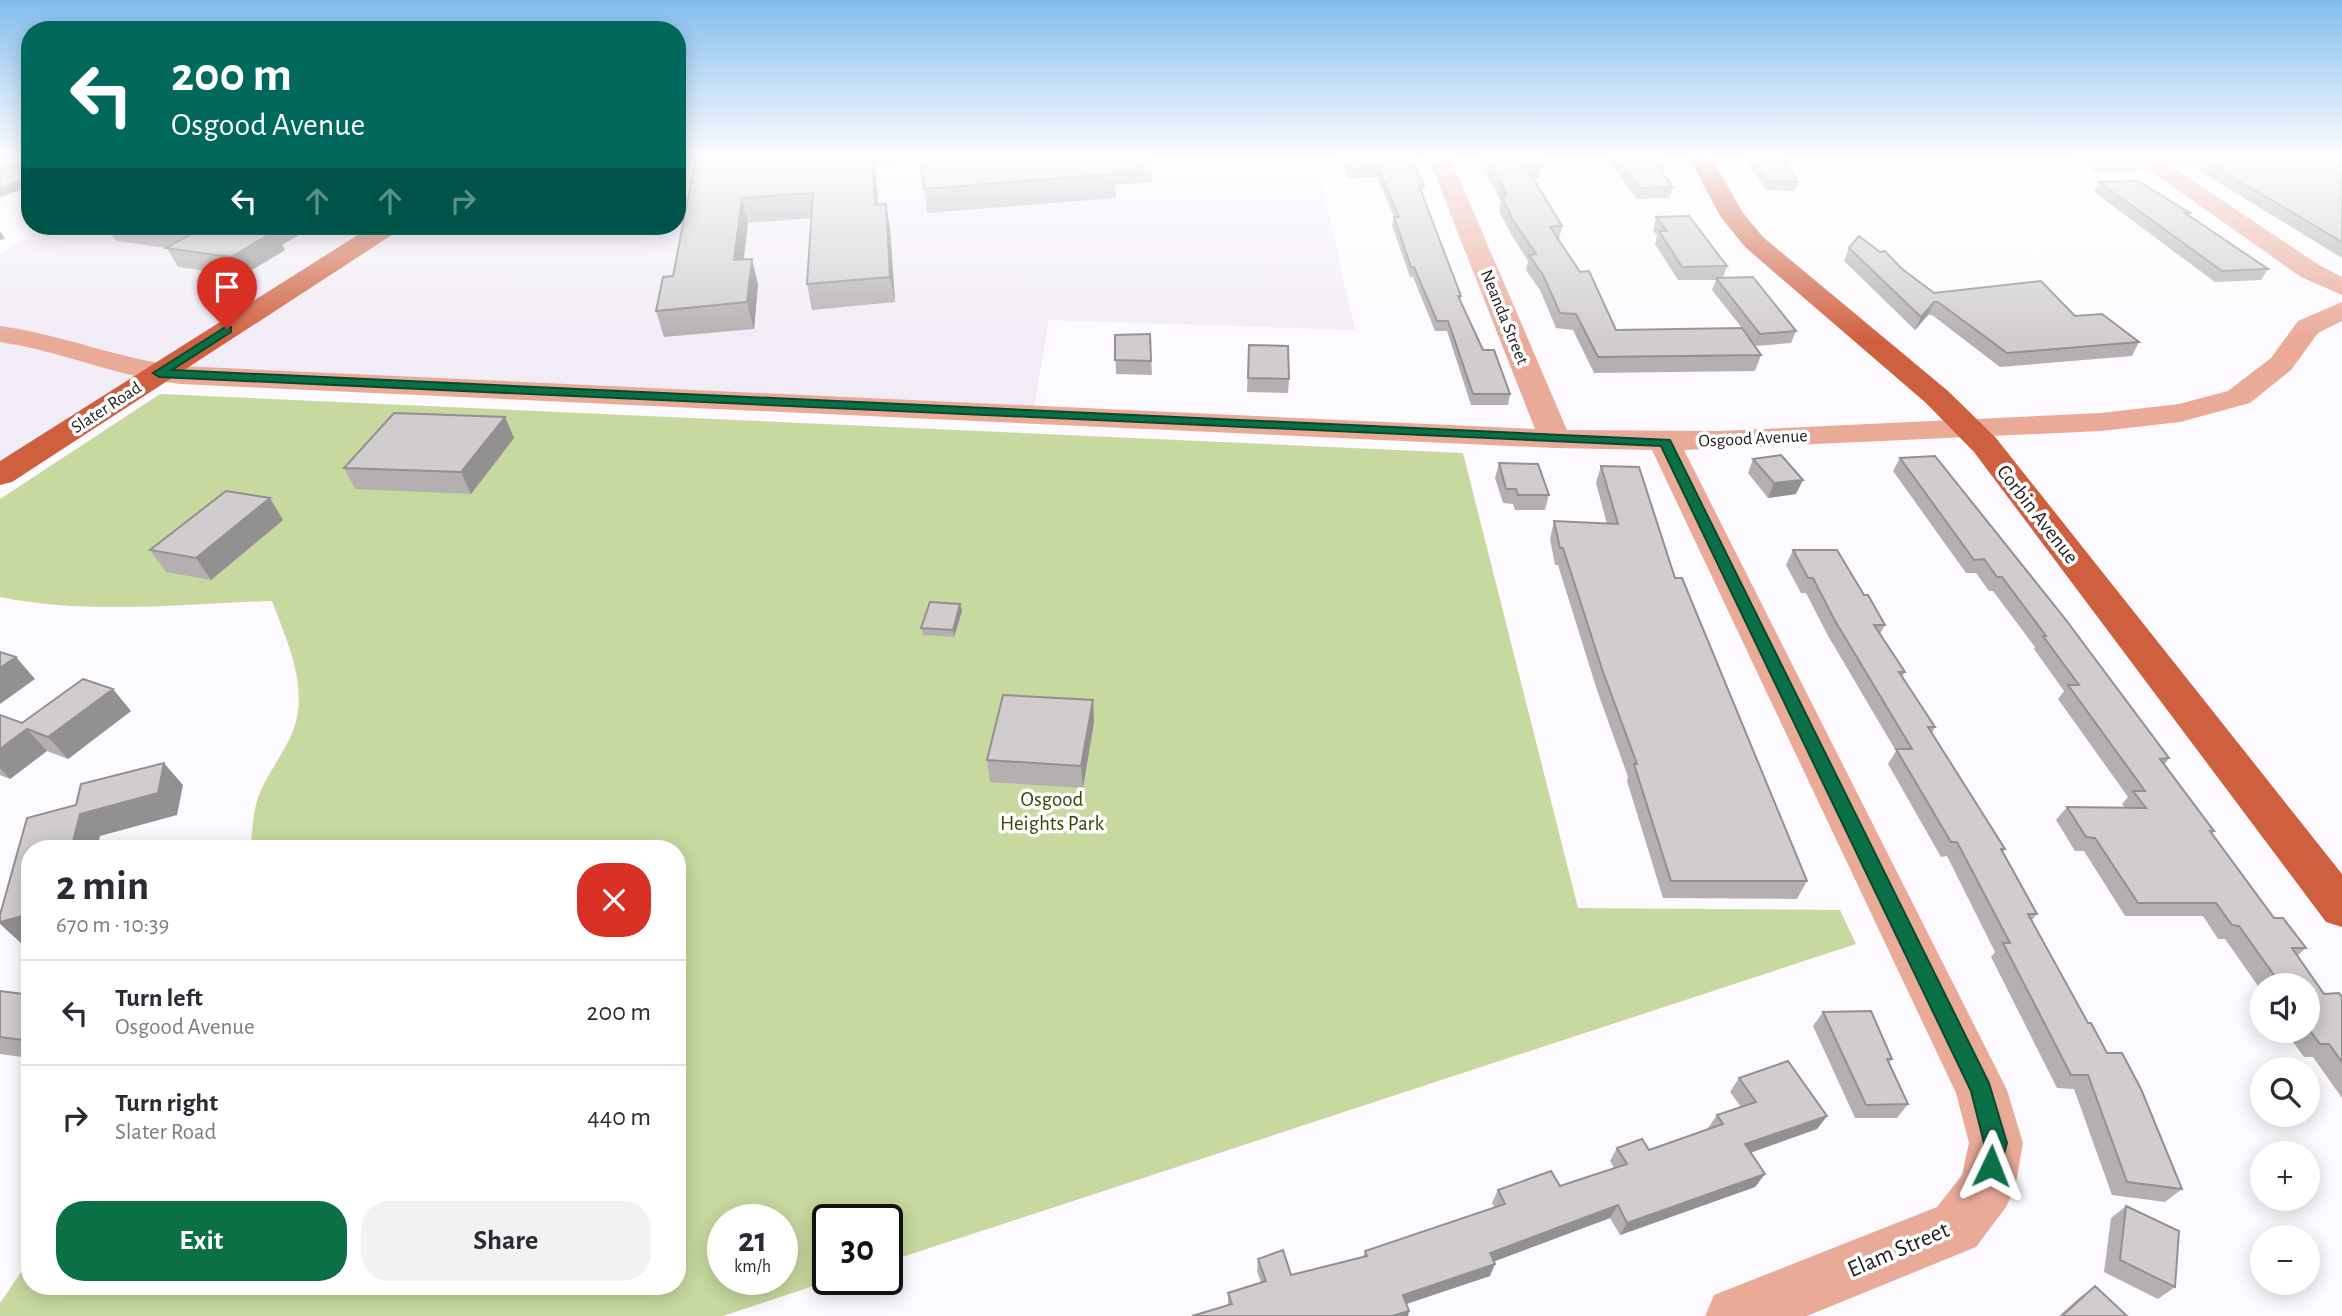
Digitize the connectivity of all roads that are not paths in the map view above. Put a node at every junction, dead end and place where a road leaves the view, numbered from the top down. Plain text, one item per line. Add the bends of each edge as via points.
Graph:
1 (1464, 218) edge
2 (1734, 218) edge
3 (2233, 218) edge
4 (375, 235) edge
5 (2342, 287) edge
6 (2342, 310) edge
7 (0, 334) edge
8 (159, 373) junction
9 (1970, 428) junction
10 (1555, 439) junction
11 (1665, 443) junction
12 (0, 475) edge
13 (2342, 908) edge
14 (1735, 1316) edge

1 - 10 street, Neanda Street
2 - 9 main road, Corbin Avenue via 1754,242
3 - 5 street
4 - 8 main road, Slater Road
6 - 9 street, Osgood Avenue via 2308,327 2281,364 2239,397 2166,415
7 - 8 street, Osgood Avenue via 58,343
8 - 10 street, Osgood Avenue
8 - 12 main road, Slater Road
9 - 11 street, Osgood Avenue
9 - 13 main road, Corbin Avenue
10 - 11 street, Osgood Avenue
11 - 14 street, Elam Street via 1981,1090 1996,1143 1987,1188 1956,1227

